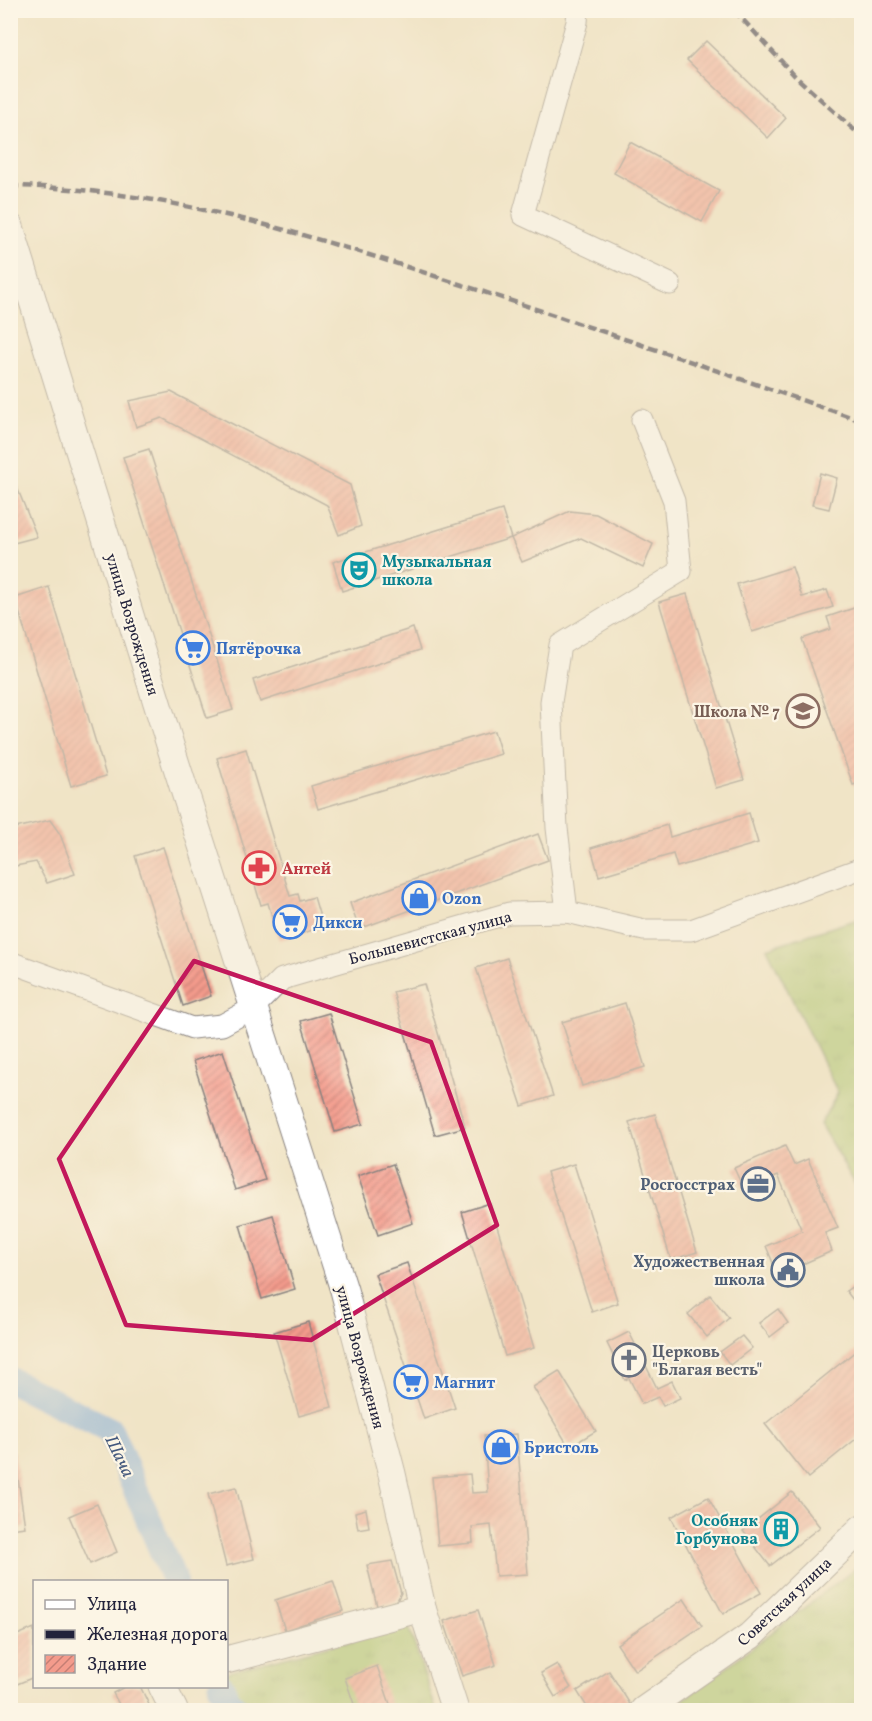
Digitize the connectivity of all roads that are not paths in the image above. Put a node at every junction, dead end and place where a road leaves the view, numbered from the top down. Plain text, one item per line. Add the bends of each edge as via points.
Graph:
1 (578, 10) edge
2 (12, 233) edge
3 (670, 284) dead end
4 (642, 420) dead end
5 (861, 868) edge
6 (567, 912) junction
7 (10, 962) edge
8 (253, 1008) junction
9 (861, 1528) edge
10 (422, 1608) junction
11 (228, 1659) edge
12 (163, 1688) edge
13 (174, 1710) edge
14 (455, 1710) edge
15 (644, 1710) edge

1 - 3 street via 523,215
2 - 8 main road, улица Возрождения
4 - 6 street via 674,501 681,571 560,645 551,702 557,828
5 - 6 street, Большевистская улица via 691,930 644,930
6 - 8 street, Большевистская улица via 509,913 282,979
7 - 8 street via 192,1028 222,1025
8 - 10 main road, улица Возрождения via 344,1290 393,1474
9 - 15 main road, Советская улица via 750,1636
10 - 11 main road
10 - 14 main road, улица Возрождения
12 - 13 main road

